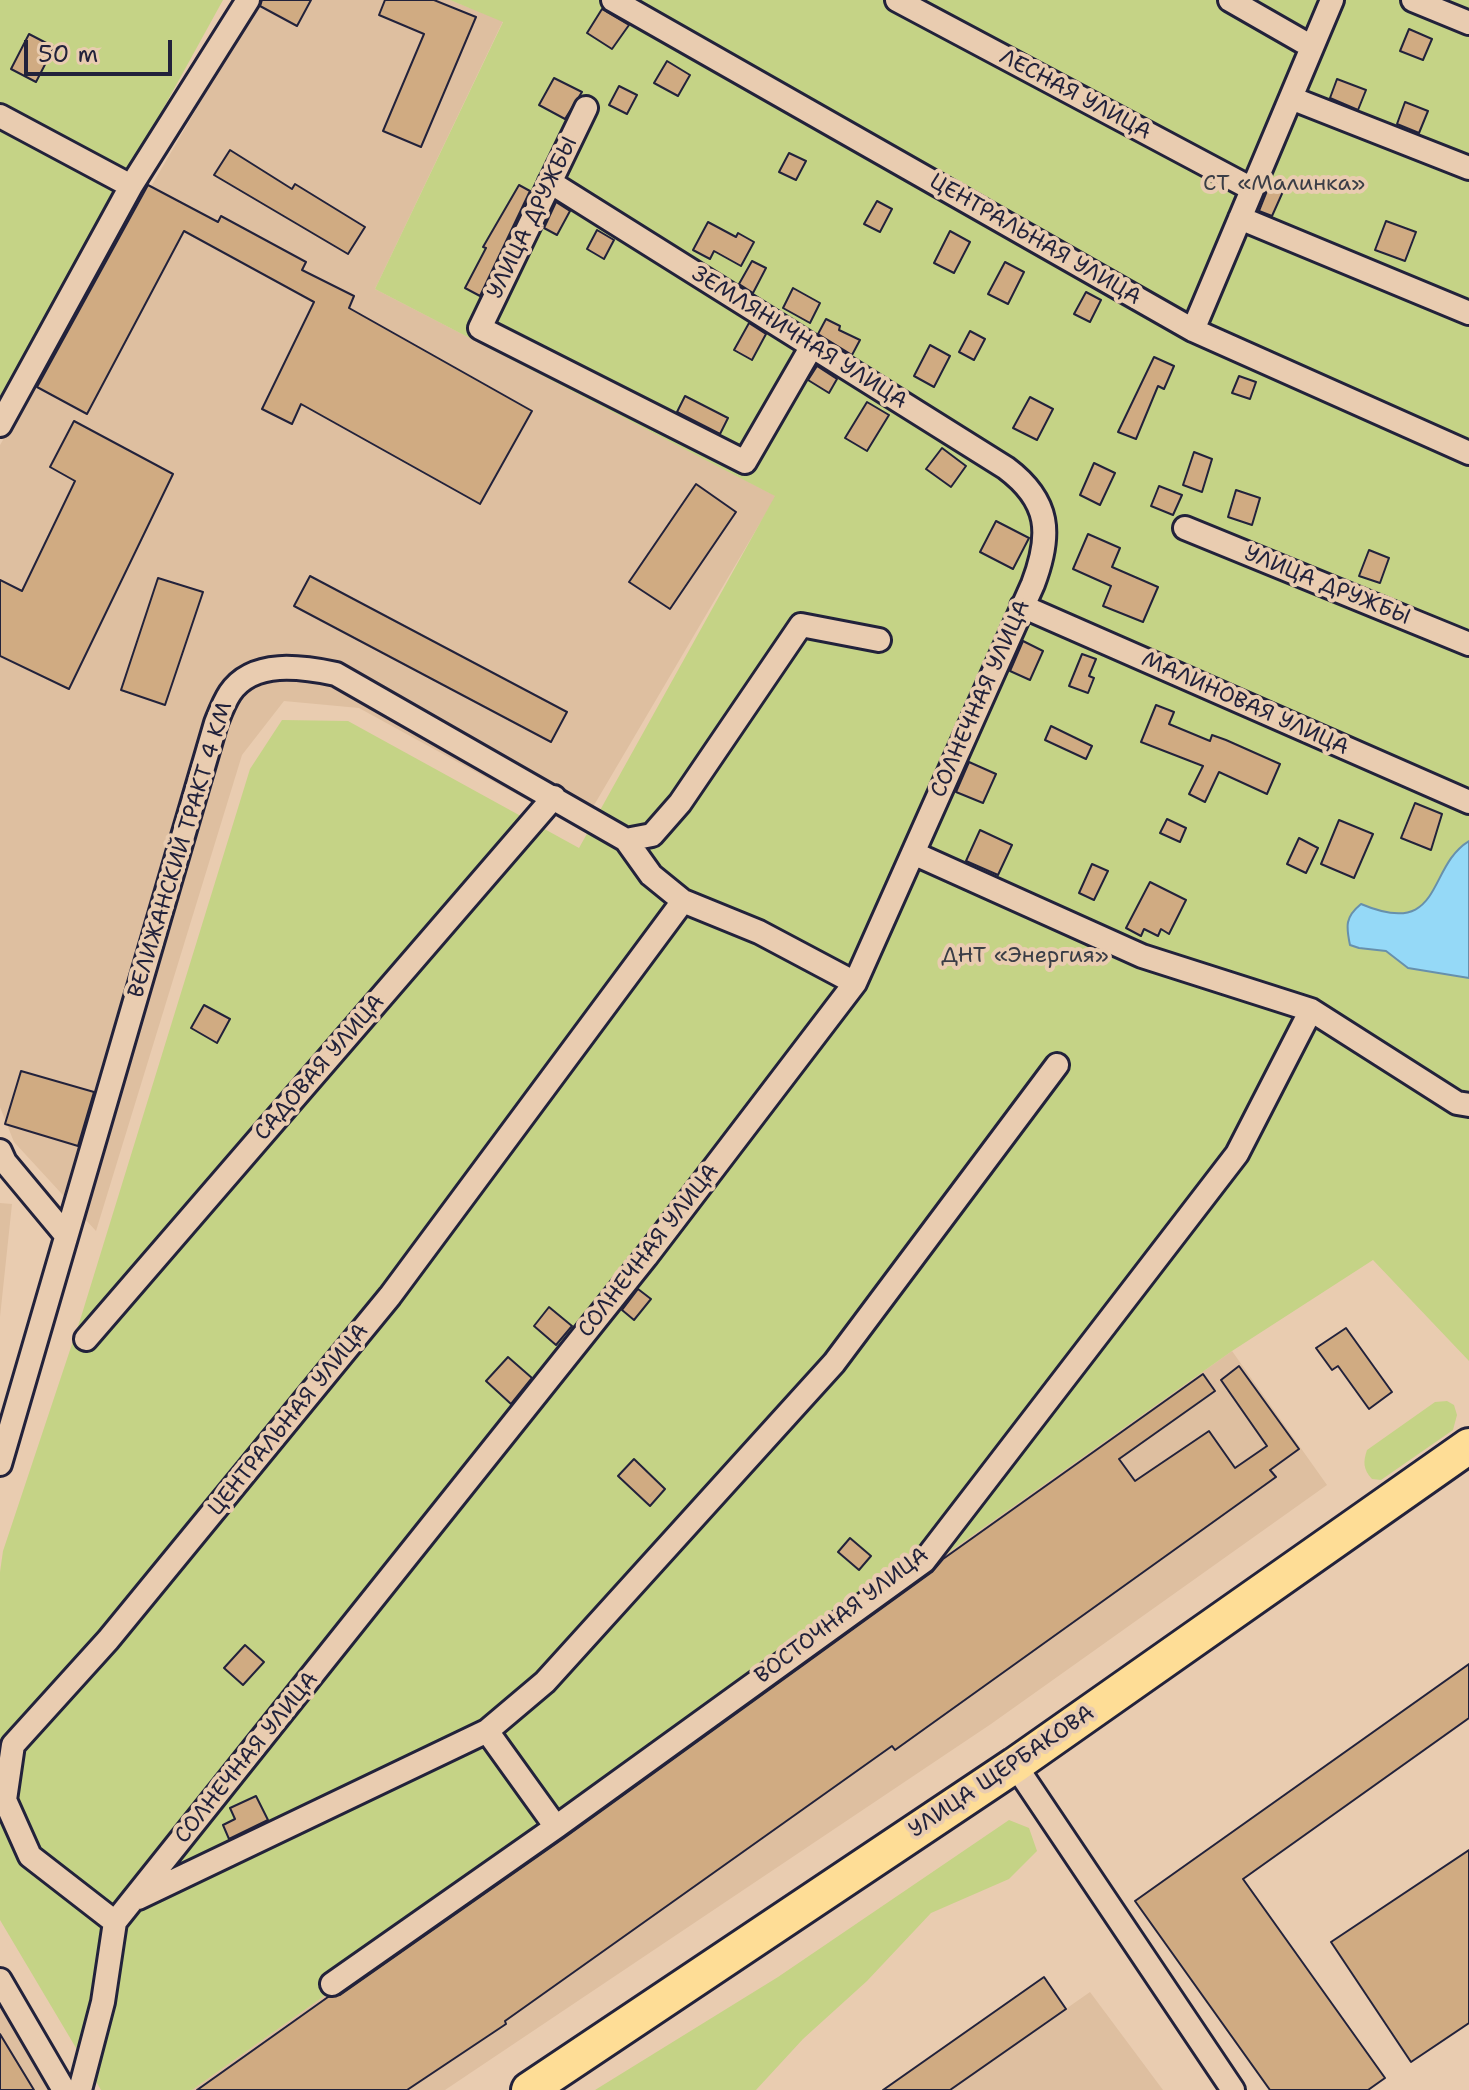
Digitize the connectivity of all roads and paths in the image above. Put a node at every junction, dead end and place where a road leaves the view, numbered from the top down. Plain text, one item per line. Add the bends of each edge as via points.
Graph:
1 (248, 0) edge
2 (613, 0) edge
3 (897, 0) edge
4 (1230, 0) edge
5 (1332, 0) edge
6 (1413, 0) edge
7 (1469, 23) edge
8 (1312, 47) junction
9 (1291, 98) junction
10 (586, 108) dead end
11 (0, 116) edge
12 (1469, 168) edge
13 (550, 182) junction
14 (131, 186) junction
15 (1252, 189) junction
16 (1240, 218) junction
17 (1469, 313) edge
18 (1193, 330) junction
19 (812, 346) junction
20 (0, 425) edge
21 (1469, 453) edge
22 (1039, 503) joint
23 (1185, 528) dead end
24 (1022, 606) junction
25 (879, 640) dead end
26 (1469, 644) edge
27 (554, 797) junction
28 (1469, 802) edge
29 (626, 840) junction
30 (913, 853) junction
31 (683, 901) junction
32 (855, 983) junction
33 (1311, 1010) junction
34 (1057, 1065) dead end
35 (1469, 1105) edge
36 (0, 1151) edge
37 (65, 1234) junction
38 (86, 1339) dead end
39 (1469, 1446) edge
40 (0, 1464) edge
41 (487, 1731) junction
42 (1015, 1765) junction
43 (556, 1827) junction
44 (134, 1900) junction
45 (115, 1922) junction
46 (0, 1980) edge
47 (332, 1984) dead end
48 (64, 2090) edge
49 (80, 2090) edge
50 (529, 2090) edge
51 (1233, 2090) edge

1 - 14 street
2 - 18 street, ЦЕНТРАЛЬНАЯ УЛИЦА
3 - 15 street, ЛЕСНАЯ УЛИЦА
4 - 8 street
5 - 8 street
6 - 7 street
8 - 9 street
9 - 12 street
9 - 15 street
10 - 13 street, УЛИЦА ДРУЖБЫ
11 - 14 street
13 - 19 street, ЗЕМЛЯНИЧНАЯ УЛИЦА
13 - 19 street, УЛИЦА ДРУЖБЫ via 480,328 745,462
14 - 20 street
15 - 16 street
16 - 17 street
16 - 18 street
18 - 21 street, ЦЕНТРАЛЬНАЯ УЛИЦА
19 - 22 street, ЗЕМЛЯНИЧНАЯ УЛИЦА via 1006,468
22 - 24 street, СОЛНЕЧНАЯ УЛИЦА via 1043,553
23 - 26 street, УЛИЦА ДРУЖБЫ
24 - 28 street, МАЛИНОВАЯ УЛИЦА
24 - 30 street, СОЛНЕЧНАЯ УЛИЦА
25 - 29 street via 801,625 680,803 652,835
27 - 29 street, ВЕЛИЖАНСКИЙ ТРАКТ 4 КМ
27 - 37 street, ВЕЛИЖАНСКИЙ ТРАКТ 4 КМ via 336,674 282,668 254,673 230,692 216,723
27 - 38 street, САДОВАЯ УЛИЦА
29 - 31 street via 651,875
30 - 32 street, СОЛНЕЧНАЯ УЛИЦА
30 - 33 street via 1142,956
31 - 32 street via 759,932
31 - 45 street, ЦЕНТРАЛЬНАЯ УЛИЦА via 390,1296 108,1640 13,1745 5,1800 30,1856
32 - 44 street, СОЛНЕЧНАЯ УЛИЦА via 646,1257
33 - 35 street via 1457,1103
33 - 43 street, ВОСТОЧНАЯ УЛИЦА via 1237,1154 924,1561
34 - 41 street via 834,1363 545,1682
36 - 37 street
37 - 40 street, ВЕЛИЖАНСКИЙ ТРАКТ 4 КМ
39 - 42 main road, УЛИЦА ЩЕРБАКОВА
41 - 43 street
41 - 44 street
42 - 50 main road, УЛИЦА ЩЕРБАКОВА
42 - 51 street
43 - 47 street, ВОСТОЧНАЯ УЛИЦА
44 - 45 street, СОЛНЕЧНАЯ УЛИЦА
45 - 49 street via 103,2002
46 - 48 street

